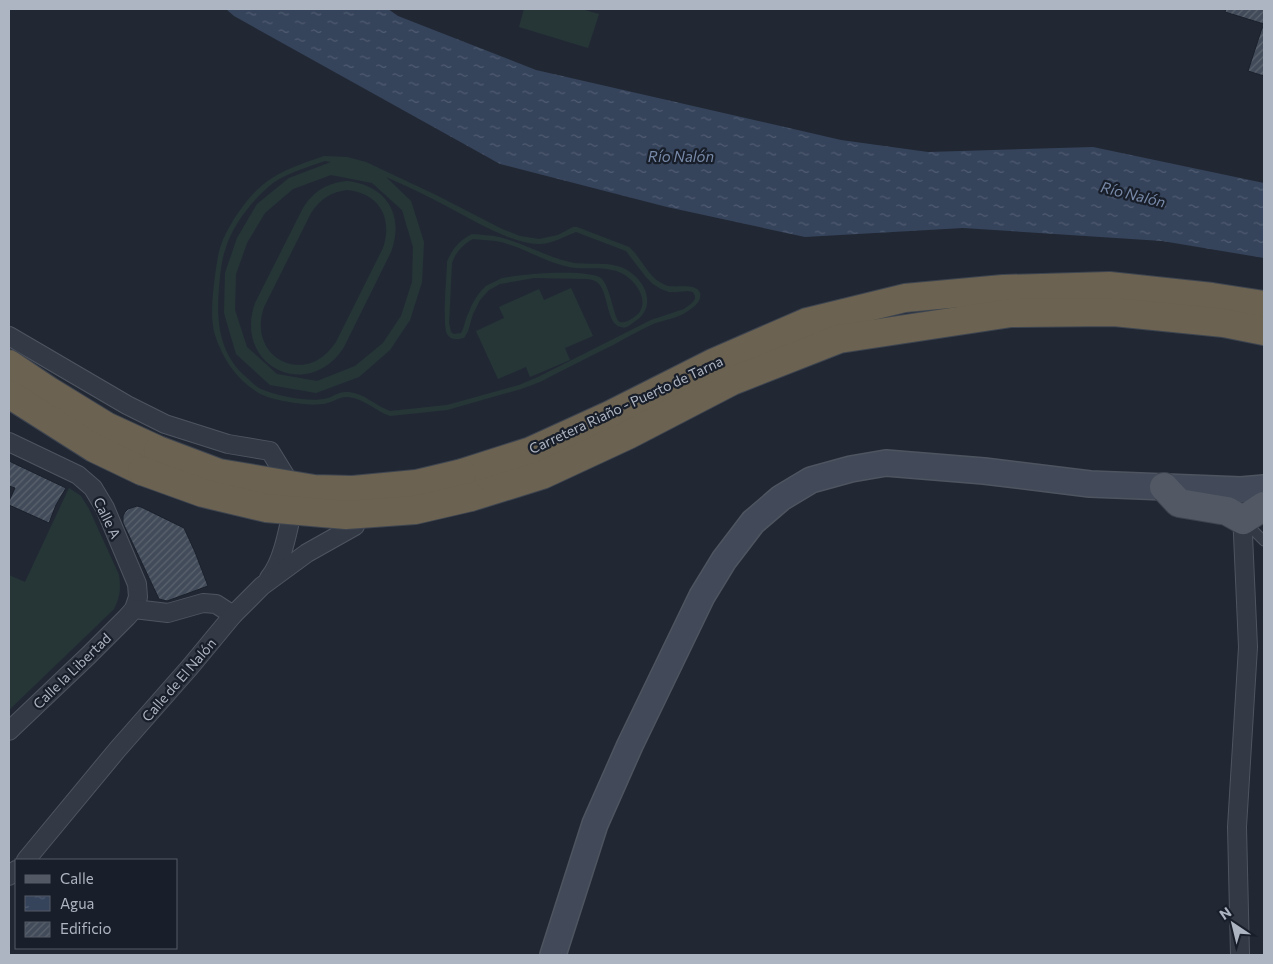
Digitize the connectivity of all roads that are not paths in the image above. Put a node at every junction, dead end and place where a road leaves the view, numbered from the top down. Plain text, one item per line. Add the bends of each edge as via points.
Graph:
1 (1264, 306) edge
2 (1264, 331) edge
3 (9, 336) edge
4 (9, 364) edge
5 (9, 394) edge
6 (9, 442) edge
7 (150, 461) junction
8 (466, 485) junction
9 (1164, 488) junction
10 (1252, 489) edge
11 (355, 526) dead end
12 (1259, 528) edge
13 (262, 586) junction
14 (134, 609) junction
15 (233, 615) junction
16 (9, 730) edge
17 (27, 859) edge
18 (553, 955) edge
19 (1240, 955) edge

1 - 8 highway, Carretera Riaño - Puerto de Tarna via 1212,296 1109,286 1003,289 905,298 807,322 715,362
2 - 8 highway, Carretera Riaño - Puerto de Tarna via 1114,312 1011,313 839,339 732,381 542,475
3 - 13 street via 165,424 228,444 270,451 296,492 281,556 275,571
4 - 7 highway, Carretera Riaño - Puerto de Tarna via 106,426
5 - 7 highway, Carretera Riaño - Puerto de Tarna via 94,448
6 - 14 street, Calle A via 78,475 93,488 137,584 138,597
7 - 8 highway, Carretera Riaño - Puerto de Tarna, bridge via 314,488 353,490 416,484
9 - 10 main road
9 - 12 main road via 1179,503 1227,511
9 - 18 main road via 886,464 811,480 781,498 753,522 702,596 595,824
10 - 12 street
11 - 13 street, Calle de El Nalón via 306,553
12 - 19 street via 1237,827
13 - 15 street, Calle de El Nalón
14 - 15 street via 168,613 203,603 216,604
14 - 16 street, Calle la Libertad
15 - 17 street, Calle de El Nalón

